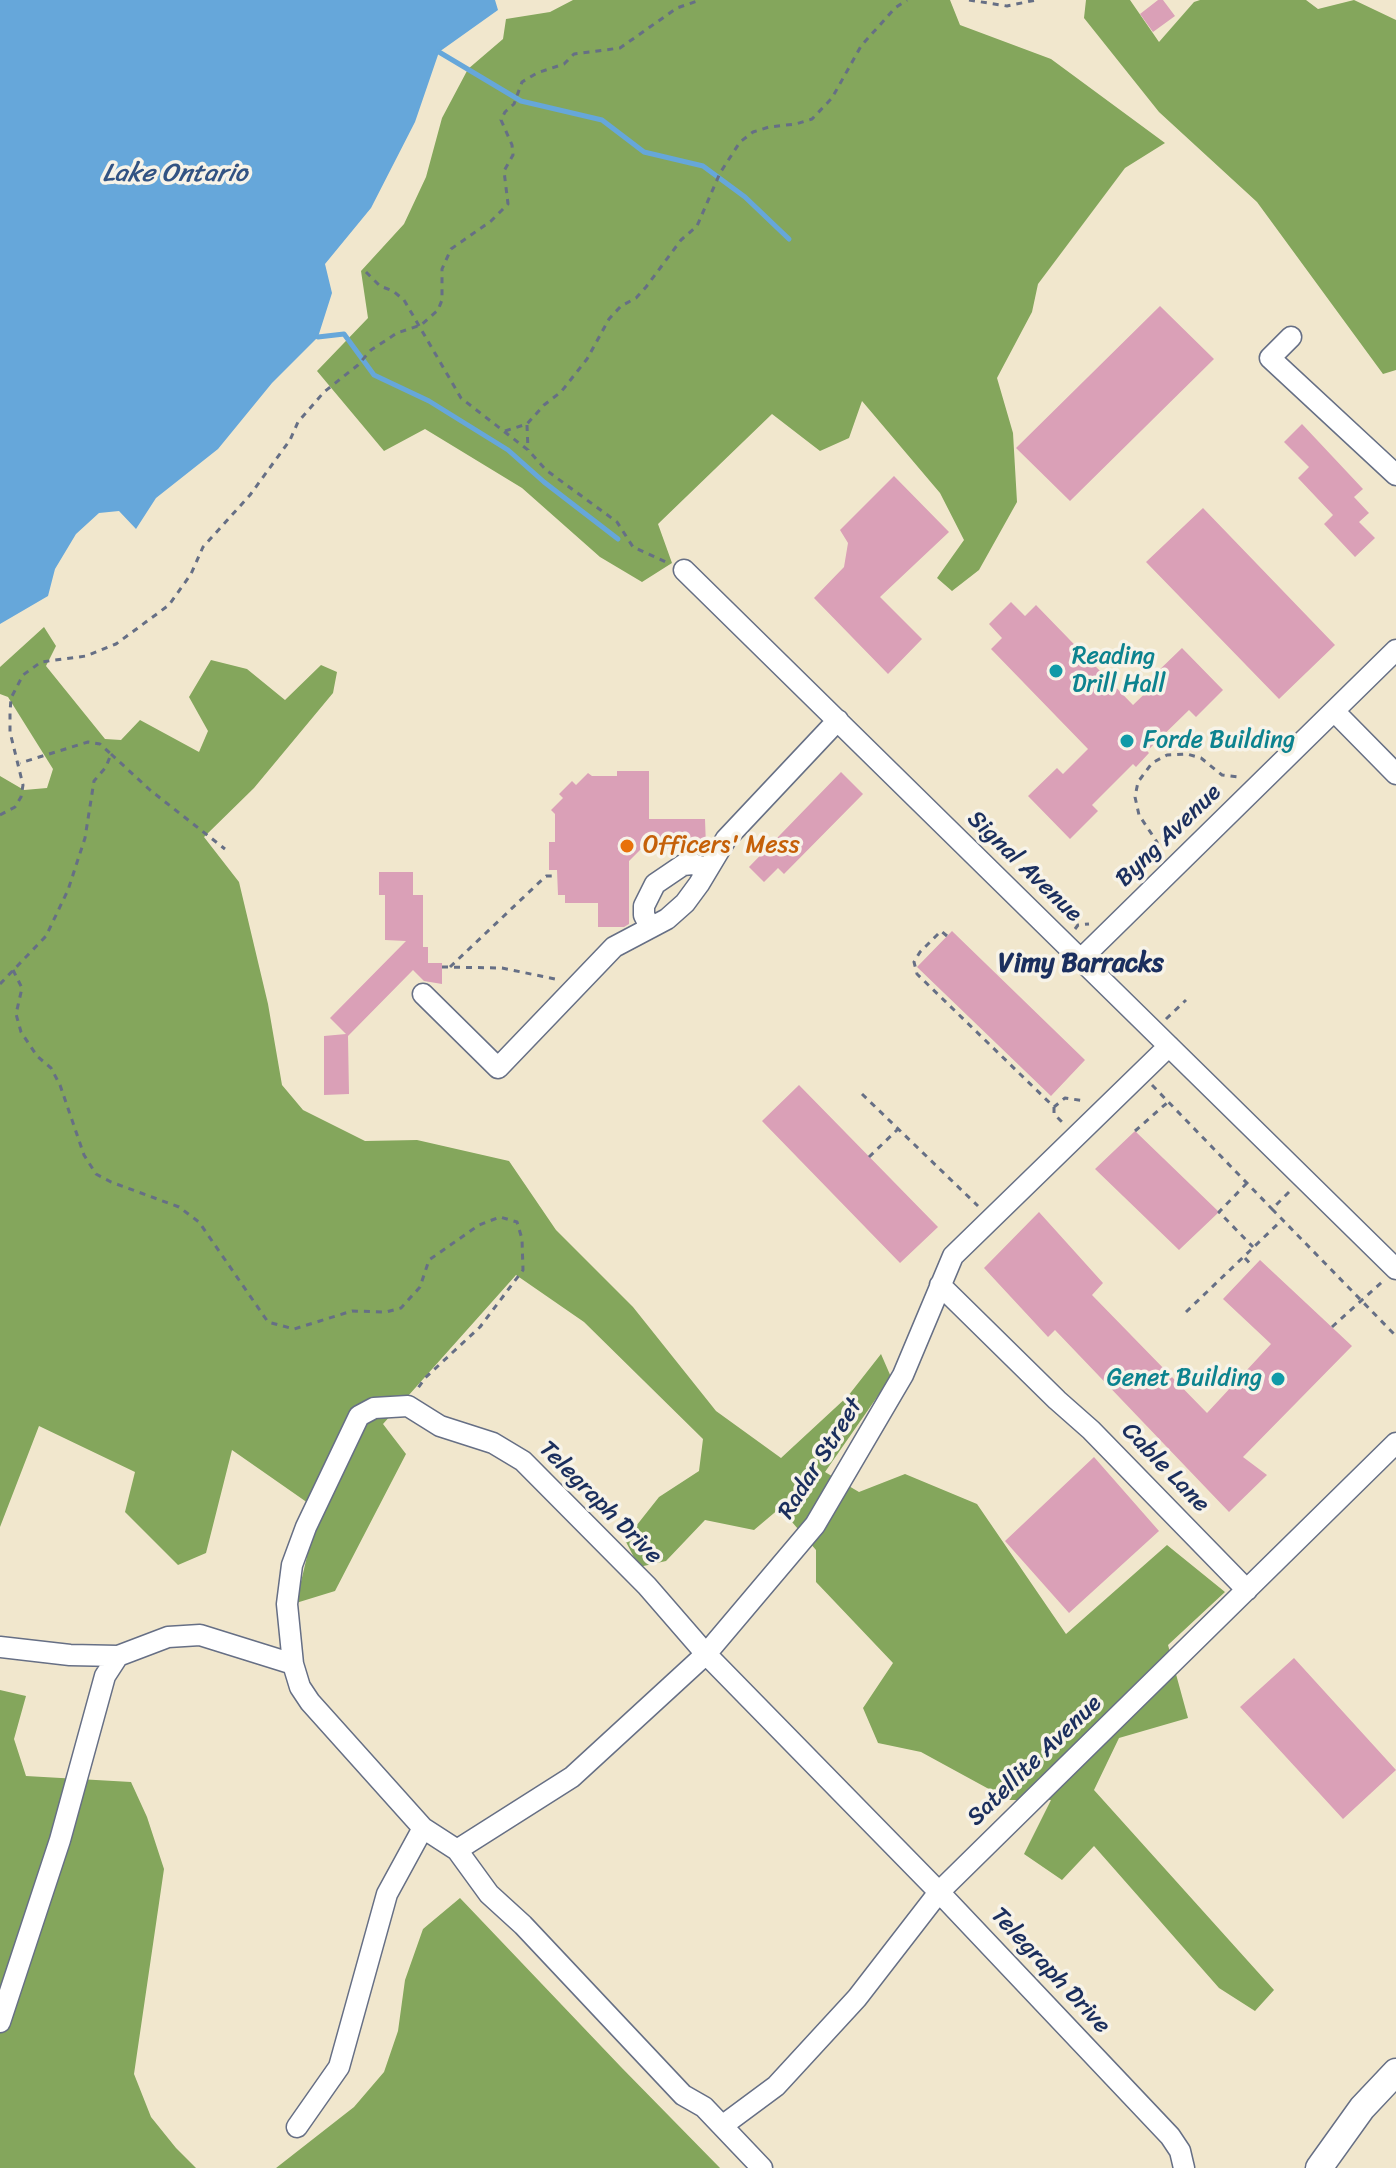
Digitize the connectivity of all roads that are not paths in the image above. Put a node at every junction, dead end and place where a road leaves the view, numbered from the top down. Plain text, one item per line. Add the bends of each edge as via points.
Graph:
1 (1291, 337) dead end
2 (1396, 475) edge
3 (684, 570) road end
4 (1396, 650) edge
5 (1334, 711) junction
6 (838, 720) junction
7 (1396, 774) edge
8 (707, 869) junction
9 (650, 927) junction
10 (1081, 959) junction
11 (423, 994) dead end
12 (1163, 1052) junction
13 (1396, 1268) edge
14 (940, 1285) junction
15 (1396, 1443) edge
16 (1247, 1590) junction
17 (0, 1647) edge
18 (706, 1654) junction
19 (118, 1656) junction
20 (293, 1664) junction
21 (423, 1828) junction
22 (457, 1850) junction
23 (939, 1892) junction
24 (0, 2022) edge
25 (1396, 2072) edge
26 (722, 2126) junction
27 (297, 2127) dead end
28 (762, 2168) edge
29 (1184, 2168) edge
30 (1319, 2168) edge

1 - 2 street via 1270,358
3 - 6 street, Signal Avenue
4 - 5 street, Byng Avenue
5 - 7 street
5 - 10 street, Byng Avenue
6 - 8 street via 726,839
6 - 10 street, Signal Avenue
8 - 9 street via 685,903
8 - 9 street via 683,865 655,884 644,906
9 - 11 street via 614,947 498,1068
10 - 12 street, Signal Avenue via 1154,1030
12 - 13 street, Signal Avenue
12 - 14 street, Radar Street via 953,1256
14 - 16 street, Cable Lane
14 - 18 street, Radar Street via 903,1375 815,1525
15 - 16 street, Satellite Avenue
16 - 23 street, Satellite Avenue
17 - 19 street
18 - 20 street, Telegraph Drive via 523,1461 493,1443 440,1426 408,1406 374,1408 359,1416 306,1527 292,1565 287,1604
18 - 22 street, Radar Street via 572,1777
18 - 23 street, Telegraph Drive
19 - 20 street via 168,1637 200,1635
19 - 24 street via 105,1676 60,1840
20 - 21 street via 310,1702
21 - 22 street
21 - 27 street via 387,1894 339,2067
22 - 26 street via 489,1894 683,2095
23 - 26 street, Satellite Avenue via 857,1998 776,2086
23 - 29 street, Telegraph Drive via 1170,2136
25 - 30 main road
26 - 28 street

